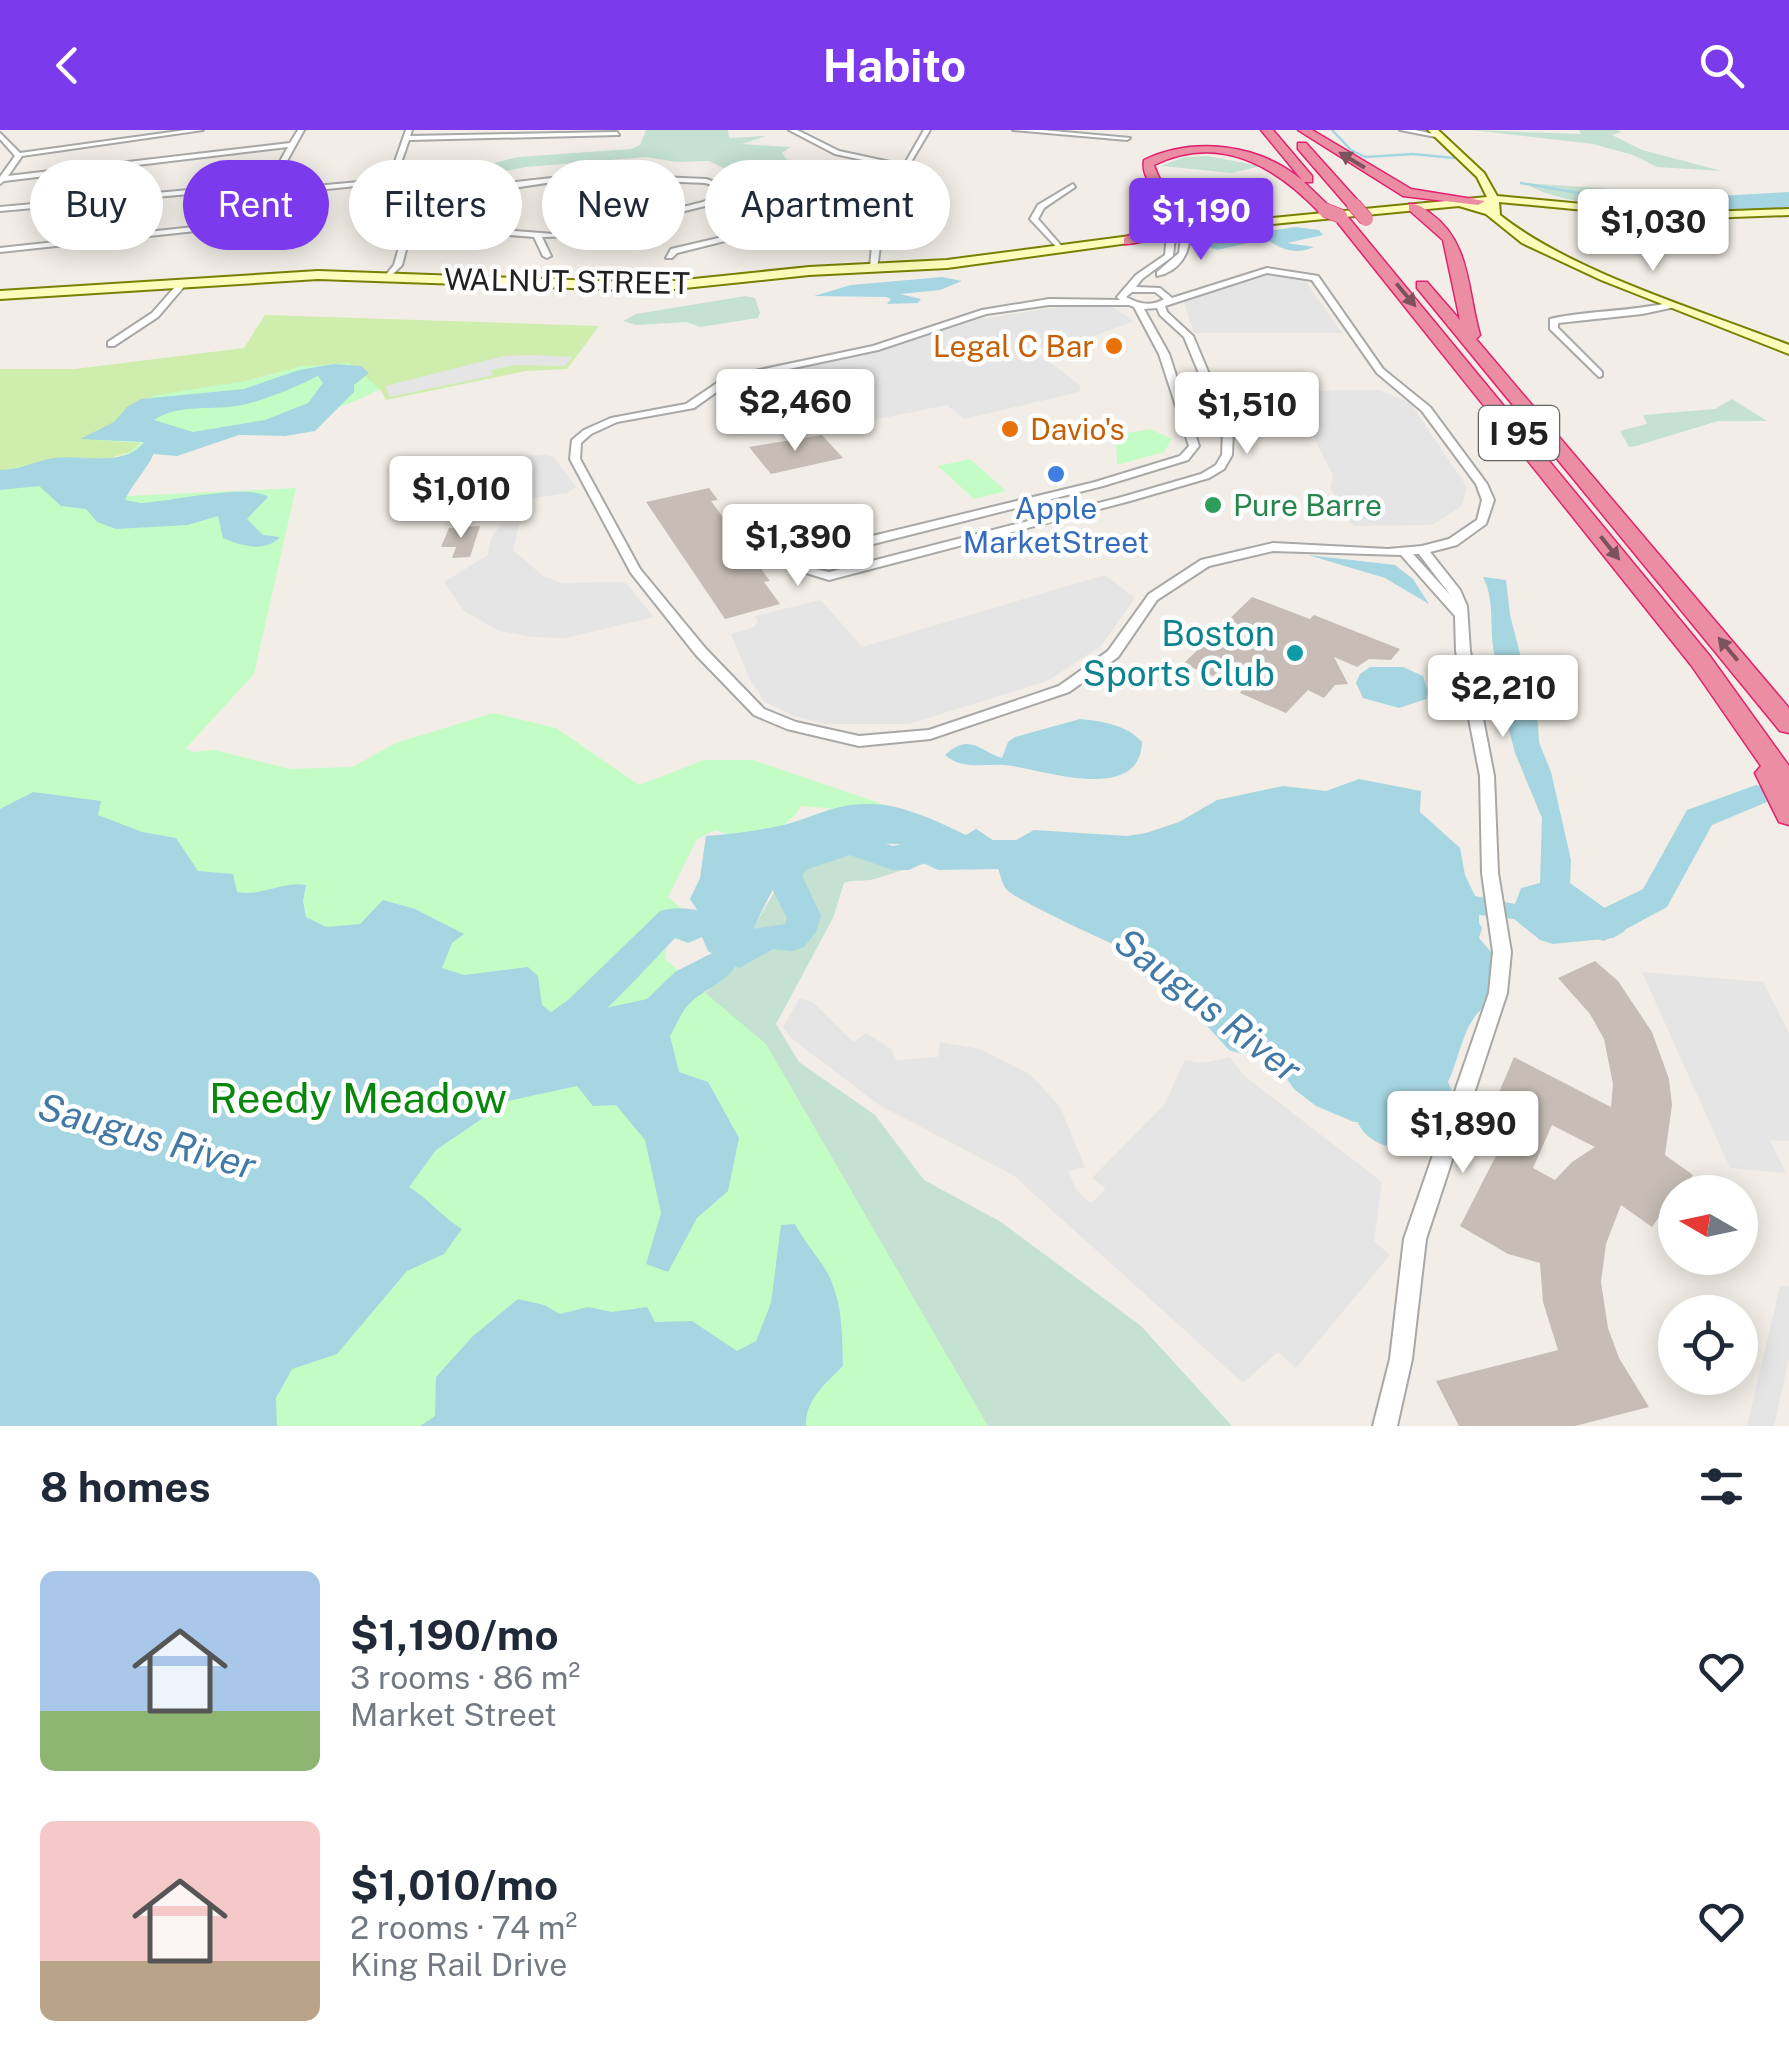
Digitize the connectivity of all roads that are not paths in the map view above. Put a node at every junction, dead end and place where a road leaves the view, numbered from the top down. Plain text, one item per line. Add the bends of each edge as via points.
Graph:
1 (200, 130) edge
2 (301, 130) edge
3 (792, 130) edge
4 (927, 130) edge
5 (1016, 130) edge
6 (1268, 130) edge
7 (1287, 130) edge
8 (1304, 130) edge
9 (1403, 130) edge
10 (1434, 132) edge
11 (408, 134) edge
12 (616, 134) dead end
13 (0, 135) edge
14 (1199, 136) dead end
15 (1127, 138) dead end
16 (292, 146) junction
17 (18, 155) junction
18 (284, 160) edge
19 (399, 160) edge
20 (870, 160) edge
21 (910, 160) edge
22 (1379, 176) junction
23 (1, 181) edge
24 (705, 182) edge
25 (522, 184) edge
26 (1488, 184) junction
27 (1073, 186) dead end
28 (183, 195) edge
29 (1494, 200) junction
30 (1533, 200) junction
31 (1478, 201) junction
32 (705, 203) edge
33 (1436, 206) junction
34 (1414, 208) junction
35 (0, 209) edge
36 (1396, 209) junction
37 (1166, 211) junction
38 (1339, 212) junction
39 (1789, 212) edge
40 (1499, 221) junction
41 (1235, 226) junction
42 (183, 232) edge
43 (522, 233) edge
44 (1378, 233) dead end
45 (536, 234) junction
46 (1178, 234) junction
47 (1128, 241) junction
48 (705, 244) edge
49 (0, 250) edge
50 (402, 250) edge
51 (876, 250) edge
52 (1061, 250) junction
53 (547, 256) dead end
54 (669, 256) dead end
55 (874, 267) junction
56 (388, 277) junction
57 (1416, 277) dead end
58 (184, 282) junction
59 (1126, 291) junction
60 (0, 295) edge
61 (1162, 298) junction
62 (1079, 301) junction
63 (1133, 304) junction
64 (1672, 305) junction
65 (110, 344) dead end
66 (1789, 350) edge
67 (1478, 351) junction
68 (1599, 374) dead end
69 (1422, 550) junction
70 (1405, 553) junction
71 (1460, 614) junction
72 (1737, 709) junction
73 (1789, 725) edge
74 (1789, 786) edge
75 (1789, 814) edge
76 (1386, 1426) edge

1 - 17 street
2 - 16 street
3 - 20 street via 837,153
4 - 21 street
5 - 15 street
6 - 38 highway, I 95
7 - 38 highway, I 95
22 -> 8 highway
9 - 10 street
10 - 26 main road
11 - 12 street
11 - 19 street
13 - 17 street
14 - 37 highway via 1160,146 1136,161
16 - 18 street
16 - 23 street
17 - 23 street
22 - 31 highway via 1419,196
22 - 36 highway
24 - 25 street via 603,176
26 - 29 main road
26 - 30 main road
27 - 52 street via 1034,218
28 - 35 street
29 - 30 main road, WALNUT STREET
29 - 31 main road, WALNUT STREET
29 - 40 main road
30 - 39 main road, WALNUT STREET via 1679,216
31 - 33 main road, WALNUT STREET
32 - 45 street via 584,234
33 - 34 main road, WALNUT STREET
33 - 40 main road via 1483,209
34 - 36 main road, WALNUT STREET
34 - 67 highway via 1447,233
36 - 41 main road, WALNUT STREET
37 - 38 highway via 1148,163 1200,151 1266,162
37 - 41 highway
37 - 46 highway
37 - 47 highway via 1154,228
38 - 44 highway, I 95, bridge via 1366,218
38 -> 72 highway, I 95
40 - 64 main road via 1526,241
41 - 46 main road, WALNUT STREET
42 - 49 street
43 - 45 street
45 - 53 street
46 - 47 main road, WALNUT STREET
46 - 59 street via 1170,256
46 - 61 street via 1186,252 1154,282
47 - 52 main road, WALNUT STREET
48 - 54 street
50 - 56 street
51 - 55 street
52 - 55 main road, WALNUT STREET
55 - 56 main road, WALNUT STREET via 655,287
56 - 58 main road, WALNUT STREET
57 - 67 highway, I 95
58 - 60 main road, WALNUT STREET
58 - 65 street via 156,315
59 - 61 street
59 - 62 street
59 - 63 street via 1121,297
61 - 63 street
61 - 63 street via 1163,313 1188,336 1228,430 1220,467 1126,499 829,576 801,563 798,558 1184,458 1194,446 1186,413 1164,354
61 - 69 street via 1267,270 1315,278 1380,372 1426,409 1482,484 1488,506 1482,522 1467,536
62 - 63 street
62 - 70 street via 985,312 875,348 729,379 691,406 592,429 576,442 576,459 635,570 739,692 759,712 847,740 930,734 1050,696 1113,654 1168,585 1231,554 1285,546
64 - 66 main road
64 - 68 street via 1553,321
73 -> 67 highway, I 95
69 - 70 street
69 - 71 street via 1456,593
70 - 71 street
71 - 76 street via 1487,776 1502,964 1416,1240
72 - 74 highway, I 95
72 - 75 highway

